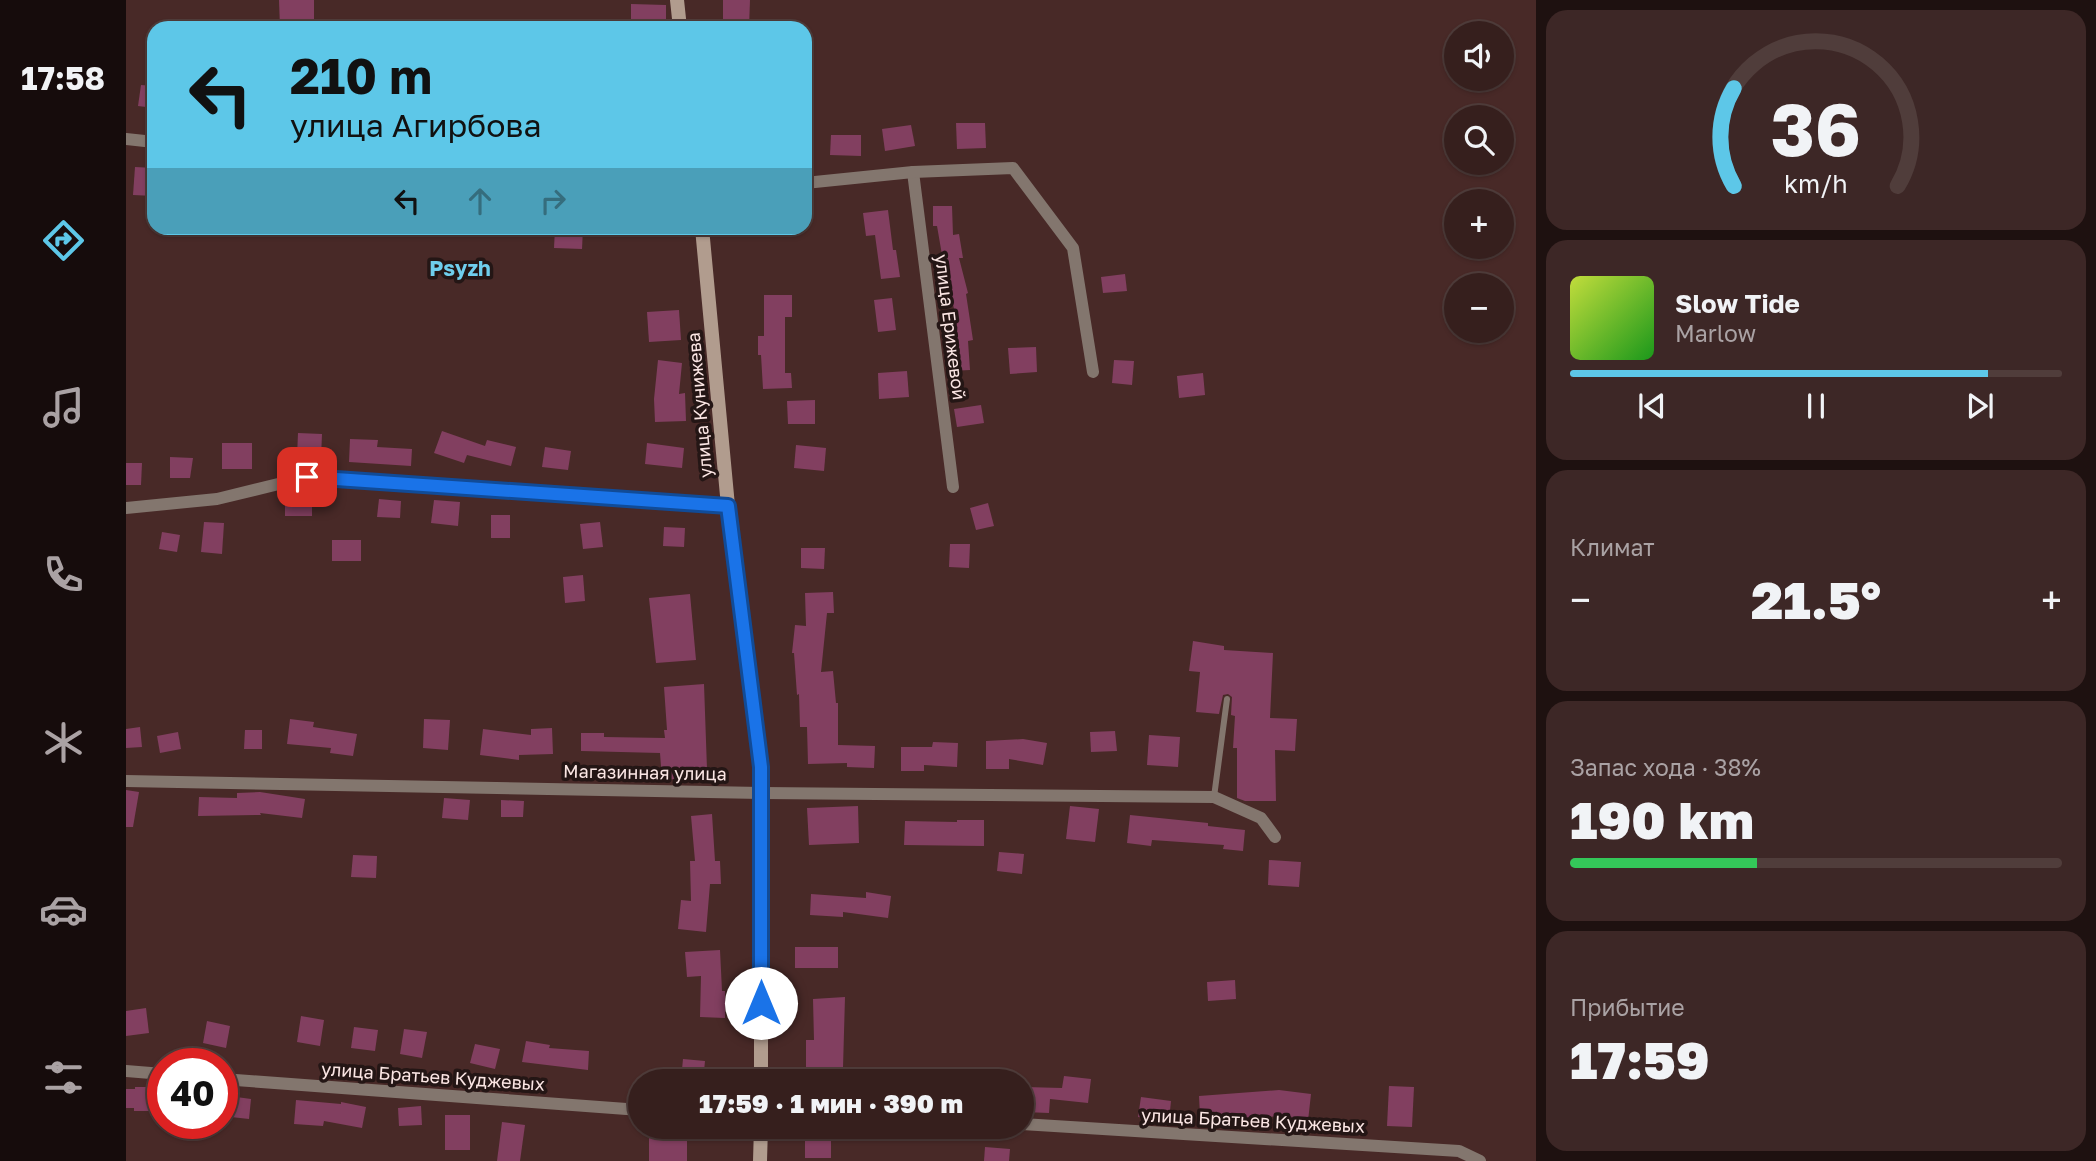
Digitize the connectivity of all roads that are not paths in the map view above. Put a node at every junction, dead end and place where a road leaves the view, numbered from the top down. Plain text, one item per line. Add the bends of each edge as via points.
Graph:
1 (677, 0) edge
2 (679, 21) edge
3 (126, 139) edge
4 (147, 141) edge
5 (913, 172) junction
6 (812, 182) edge
7 (703, 235) edge
8 (1093, 372) dead end
9 (953, 487) dead end
10 (728, 506) junction
11 (126, 508) edge
12 (1227, 699) dead end
13 (126, 781) edge
14 (761, 793) junction
15 (1214, 797) junction
16 (1275, 837) dead end
17 (761, 1069) edge
18 (126, 1072) edge
19 (147, 1073) edge
20 (238, 1080) edge
21 (628, 1109) edge
22 (1034, 1125) edge
23 (761, 1139) edge
24 (760, 1161) edge
25 (1480, 1161) edge

1 - 2 street
3 - 4 street
5 - 6 street
5 - 8 street via 1013,168 1073,248
5 - 9 street, улица Ерижевой
7 - 10 street, улица Кунижева
10 - 11 street via 307,477 217,499
10 - 14 street, улица Кунижева
12 - 15 lane
13 - 14 street, Магазинная улица
14 - 15 street, Магазинная улица
14 - 17 street, улица Кунижева
15 - 16 street, Магазинная улица via 1261,818
18 - 19 street
20 - 21 street, улица Братьев Куджевых
22 - 25 street, улица Братьев Куджевых via 1459,1151
23 - 24 street

